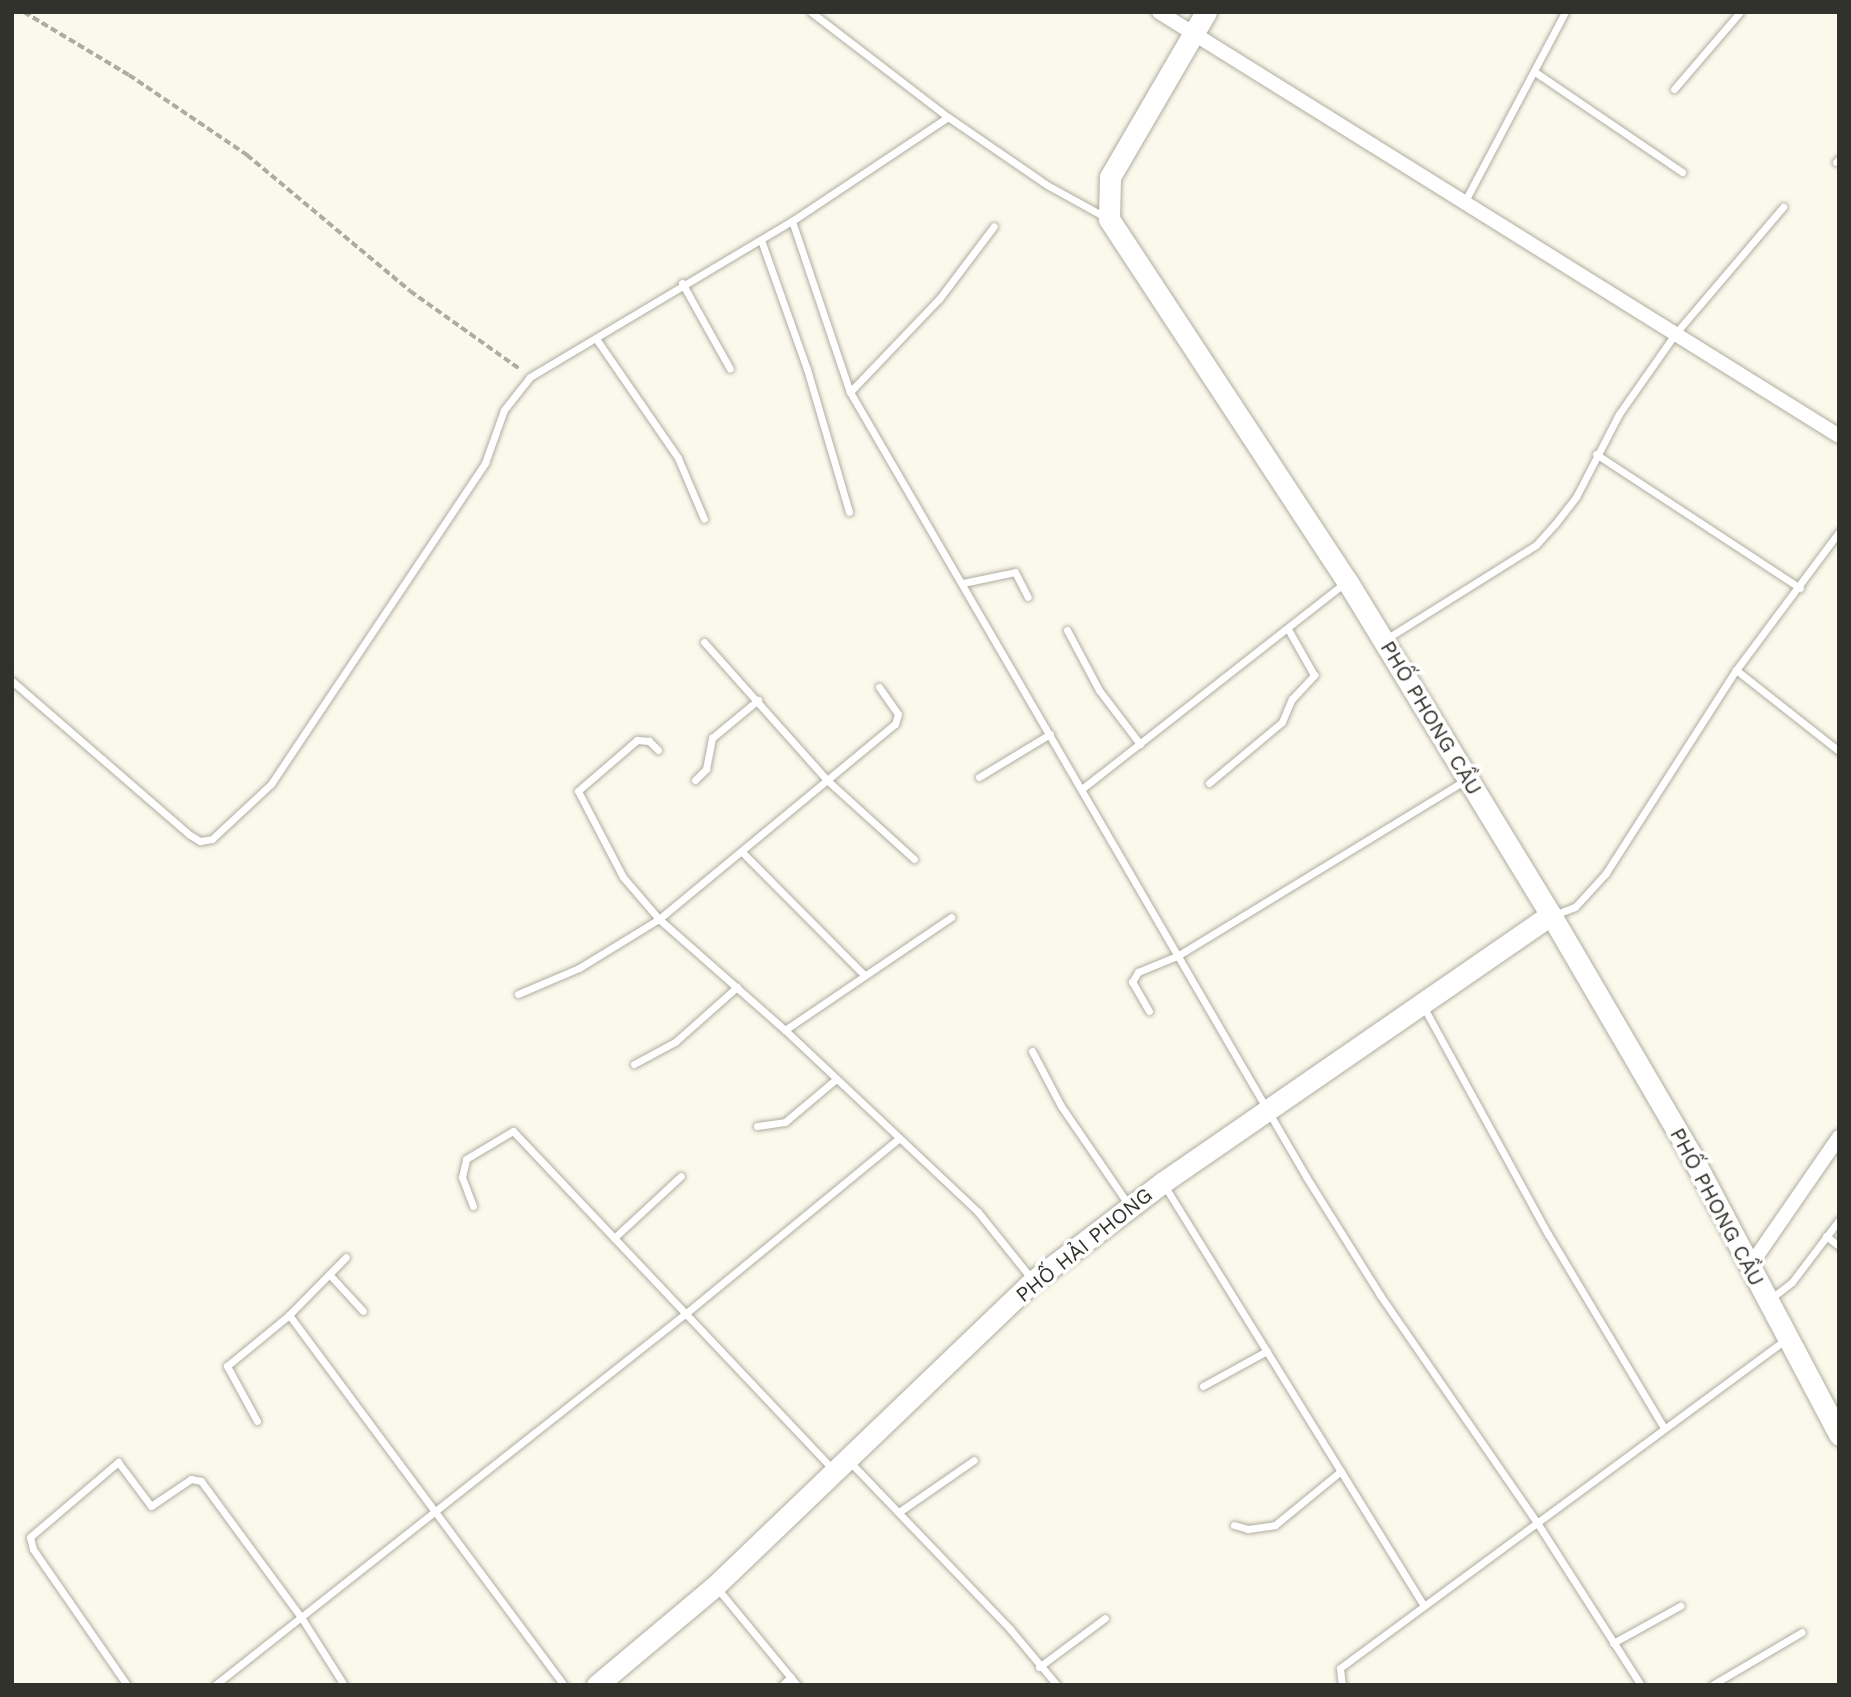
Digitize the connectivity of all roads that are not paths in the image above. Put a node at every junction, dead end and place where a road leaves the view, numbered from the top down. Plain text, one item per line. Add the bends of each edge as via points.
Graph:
1 (811, 12) edge
2 (1158, 12) edge
3 (1206, 12) edge
4 (1565, 12) edge
5 (1740, 12) edge
6 (1194, 35) junction
7 (1535, 72) junction
8 (1674, 89) dead end
9 (948, 117) junction
10 (1682, 172) dead end
11 (1465, 201) junction
12 (1783, 207) dead end
13 (1109, 219) junction
14 (792, 221) junction
15 (995, 226) dead end
16 (761, 240) junction
17 (682, 283) junction
18 (1675, 334) junction
19 (597, 340) junction
20 (730, 369) dead end
21 (850, 392) junction
22 (1839, 436) edge
23 (1596, 454) junction
24 (849, 513) dead end
25 (704, 519) dead end
26 (1839, 531) edge
27 (1347, 581) junction
28 (963, 583) junction
29 (1800, 588) junction
30 (1028, 597) dead end
31 (1288, 629) junction
32 (1067, 630) dead end
33 (1384, 640) junction
34 (705, 642) dead end
35 (1736, 670) junction
36 (12, 681) edge
37 (879, 687) dead end
38 (758, 700) junction
39 (1050, 734) junction
40 (1140, 744) junction
41 (658, 750) dead end
42 (1839, 751) edge
43 (979, 777) dead end
44 (1467, 779) junction
45 (695, 780) dead end
46 (828, 781) junction
47 (1209, 783) dead end
48 (1083, 788) junction
49 (742, 852) junction
50 (914, 859) dead end
51 (1551, 915) junction
52 (951, 917) dead end
53 (659, 919) junction
54 (1179, 956) junction
55 (863, 974) junction
56 (737, 987) junction
57 (518, 994) dead end
58 (1422, 1005) junction
59 (1149, 1011) dead end
60 (785, 1030) junction
61 (1032, 1051) dead end
62 (634, 1064) dead end
63 (836, 1079) junction
64 (1268, 1108) junction
65 (757, 1126) dead end
66 (1839, 1137) edge
67 (899, 1138) junction
68 (681, 1176) dead end
69 (1162, 1182) junction
70 (473, 1206) dead end
71 (1130, 1208) junction
72 (1839, 1220) edge
73 (1826, 1236) junction
74 (614, 1237) junction
75 (1839, 1246) edge
76 (346, 1257) dead end
77 (1750, 1266) junction
78 (329, 1274) junction
79 (1037, 1278) junction
80 (1766, 1302) junction
81 (363, 1311) dead end
82 (685, 1314) junction
83 (289, 1315) junction
84 (1785, 1339) junction
85 (1267, 1351) junction
86 (1203, 1386) dead end
87 (257, 1421) dead end
88 (1664, 1428) junction
89 (1839, 1435) edge
90 (974, 1460) dead end
91 (842, 1466) junction
92 (1341, 1471) junction
93 (435, 1512) junction
94 (899, 1512) junction
95 (1536, 1521) junction
96 (1234, 1525) dead end
97 (715, 1586) junction
98 (1423, 1605) junction
99 (1680, 1606) dead end
100 (301, 1617) junction
101 (1105, 1618) dead end
102 (1802, 1632) dead end
103 (1613, 1643) junction
104 (1039, 1667) junction
105 (791, 1677) junction
106 (127, 1685) edge
107 (215, 1685) edge
108 (344, 1685) edge
109 (565, 1685) edge
110 (597, 1685) edge
111 (782, 1685) edge
112 (797, 1685) edge
113 (1057, 1685) edge
114 (1342, 1685) edge
115 (1641, 1685) edge
116 (1713, 1685) edge

1 - 9 lane
2 - 6 street
3 - 6 street
4 - 7 lane
5 - 8 lane
6 - 11 street
6 - 13 street via 1110,177
7 - 10 lane
7 - 11 lane
9 - 13 lane via 1047,185
9 - 14 lane
11 - 18 street
12 - 18 lane
13 - 27 street, PHỐ PHONG CẦU
14 - 16 lane
14 - 21 lane
15 - 21 lane via 939,299
16 - 17 lane
16 - 24 lane via 807,369
17 - 19 lane
17 - 20 lane
18 - 22 street
18 - 23 lane
19 - 25 lane via 678,458
19 - 36 lane via 530,377 503,410 485,463 271,784 212,839 200,841 190,835
21 - 28 lane
23 - 29 lane
23 - 33 lane via 1577,497 1535,545
26 - 29 lane
27 - 31 lane
27 - 33 street, PHỐ PHONG CẦU
28 - 30 lane via 1015,572
28 - 39 lane
29 - 35 lane
31 - 40 lane
31 - 47 lane via 1314,675 1292,699 1282,722
32 - 40 lane via 1099,690
33 - 44 street, PHỐ PHONG CẦU
34 - 38 lane
35 - 42 lane
35 - 51 lane via 1606,873 1575,907
37 - 46 lane via 899,718
38 - 45 lane via 712,738 706,769
38 - 46 lane
39 - 43 lane
39 - 48 lane
40 - 48 lane
41 - 53 lane via 649,741 637,740 578,791 623,877
44 - 51 street, PHỐ PHONG CẦU
44 - 54 lane
46 - 49 lane
46 - 50 lane
48 - 54 lane
49 - 53 lane
49 - 55 lane
51 - 58 street, PHỐ HẢI PHONG
51 - 77 street, PHỐ PHONG CẦU via 1690,1153
52 - 55 lane
53 - 56 lane
53 - 57 lane via 579,968
54 - 59 lane via 1138,972 1132,982
54 - 64 lane
55 - 60 lane
56 - 60 lane
56 - 62 lane via 675,1042
58 - 64 street, PHỐ HẢI PHONG
58 - 88 lane via 1548,1234
60 - 63 lane
61 - 71 lane via 1061,1106
63 - 65 lane via 785,1122
63 - 67 lane
64 - 69 street, PHỐ HẢI PHONG
64 - 95 lane via 1380,1295
66 - 77 street
67 - 79 lane via 978,1212
67 - 82 lane
68 - 74 lane
69 - 71 street, PHỐ HẢI PHONG
69 - 85 lane
70 - 74 lane via 462,1177 466,1159 513,1131
71 - 79 street, PHỐ HẢI PHONG
72 - 73 lane
73 - 75 lane
73 - 80 lane via 1792,1282
74 - 82 lane
76 - 78 lane
77 - 80 street, PHỐ PHONG CẦU
78 - 81 lane
78 - 83 lane
79 - 91 street, PHỐ HẢI PHONG
80 - 84 street, PHỐ PHONG CẦU
82 - 91 lane
82 - 93 lane
83 - 87 lane via 227,1366
83 - 93 lane
84 - 88 lane
84 - 89 street, PHỐ PHONG CẦU
85 - 86 lane
85 - 92 lane
88 - 95 lane
90 - 94 lane
91 - 94 lane
91 - 97 street, PHỐ HẢI PHONG
92 - 96 lane via 1275,1525 1264,1529
92 - 98 lane
93 - 100 lane
93 - 109 lane
94 - 104 lane via 1010,1629
95 - 98 lane
95 - 103 lane
97 - 105 lane
97 - 110 street, PHỐ HẢI PHONG
98 - 114 lane via 1340,1668
99 - 103 lane
100 - 106 lane via 201,1482 191,1479 151,1506 115,1462 30,1538 33,1549
100 - 107 lane
100 - 108 lane
101 - 104 lane
102 - 116 lane
103 - 115 lane
104 - 113 lane
105 - 111 lane
105 - 112 lane

